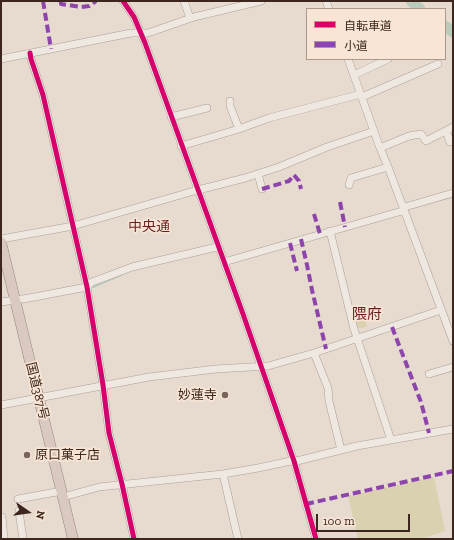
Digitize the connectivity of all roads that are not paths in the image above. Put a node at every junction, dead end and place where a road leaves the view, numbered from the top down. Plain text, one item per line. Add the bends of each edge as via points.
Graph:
1 (123, 1) edge
2 (184, 1) edge
3 (261, 1) edge
4 (190, 18) junction
5 (140, 33) junction
6 (30, 53) junction
7 (1, 58) edge
8 (348, 60) edge
9 (386, 60) edge
10 (438, 64) dead end
11 (354, 75) junction
12 (361, 96) junction
13 (230, 101) dead end
14 (207, 108) dead end
15 (171, 117) junction
16 (453, 127) edge
17 (239, 130) junction
18 (374, 131) junction
19 (446, 131) junction
20 (450, 142) dead end
21 (181, 146) junction
22 (380, 148) junction
23 (388, 167) junction
24 (259, 174) junction
25 (349, 185) dead end
26 (262, 189) dead end
27 (198, 190) junction
28 (453, 193) edge
29 (404, 209) junction
30 (74, 226) junction
31 (330, 231) junction
32 (1, 239) edge
33 (1, 242) edge
34 (218, 247) junction
35 (224, 262) junction
36 (87, 286) junction
37 (15, 300) junction
38 (1, 302) edge
39 (442, 310) junction
40 (450, 323) edge
41 (357, 339) junction
42 (453, 342) edge
43 (314, 352) junction
44 (260, 366) junction
45 (453, 367) edge
46 (429, 374) dead end
47 (103, 385) junction
48 (38, 397) junction
49 (1, 405) edge
50 (453, 429) edge
51 (391, 440) junction
52 (342, 450) junction
53 (294, 461) junction
54 (223, 474) junction
55 (122, 484) junction
56 (62, 494) junction
57 (18, 499) dead end
58 (19, 511) dead end
59 (2, 517) dead end
60 (3, 538) edge
61 (23, 539) edge
62 (73, 539) edge
63 (134, 539) edge
64 (238, 539) edge
65 (316, 539) edge

1 - 5 street via 134,16
2 - 4 street
3 - 4 street
4 - 5 street via 148,33
5 - 6 street
5 - 15 street
6 - 7 street
6 - 30 street via 43,95
8 - 11 street
9 - 11 street
10 - 12 street
11 - 12 street
12 - 17 street via 269,118
12 - 18 street
13 - 17 street
14 - 15 street
15 - 21 street
16 - 19 street
17 - 21 street
18 - 22 street
18 - 24 street
19 - 20 street
19 - 22 street via 426,141 421,134
21 - 27 street
22 - 23 street
23 - 25 street via 351,178
23 - 29 street
24 - 26 street
24 - 27 street
27 - 30 street
27 - 34 street
28 - 29 street
29 - 31 street
29 - 39 street
30 - 32 street
30 - 36 street
31 - 35 street
31 - 41 street
33 - 37 highway, 国道387号
34 - 35 street
34 - 36 street via 103,278
35 - 44 street
36 - 37 street
36 - 47 street
37 - 38 street
37 - 48 highway, 国道387号
39 - 40 street
39 - 41 street
40 - 42 street
41 - 43 street
41 - 51 street
43 - 44 street via 268,366
43 - 52 street via 328,388
44 - 47 street via 216,368
44 - 53 street
45 - 46 street
47 - 48 street
47 - 55 street via 108,432
48 - 49 street
48 - 56 highway, 国道387号
50 - 51 street
51 - 52 street
52 - 53 street
53 - 54 street
53 - 65 street
54 - 55 street
54 - 64 street
55 - 56 street
55 - 63 street
56 - 57 street
56 - 62 highway, 国道387号
58 - 61 street
59 - 60 street

